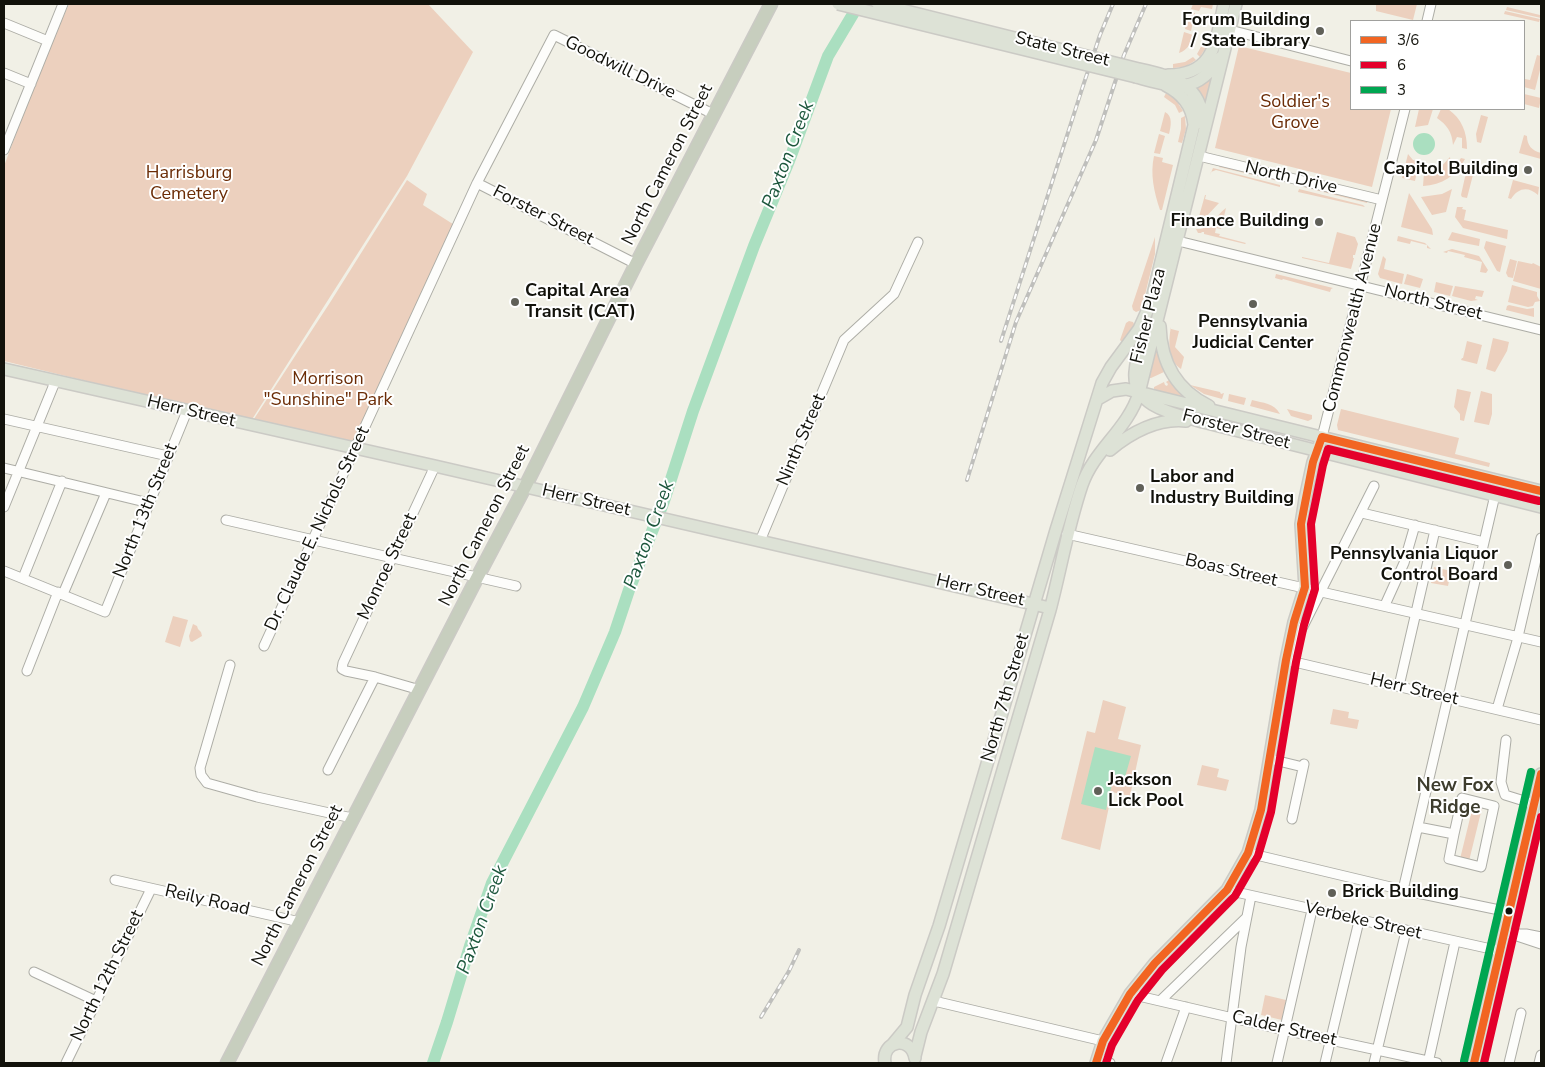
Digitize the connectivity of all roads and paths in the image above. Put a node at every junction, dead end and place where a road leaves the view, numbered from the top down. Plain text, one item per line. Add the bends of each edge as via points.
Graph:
1 (63, 4) edge
2 (772, 4) edge
3 (838, 4) edge
4 (878, 4) edge
5 (1224, 4) edge
6 (1236, 4) edge
7 (1431, 4) edge
8 (1427, 20) edge
9 (4, 22) edge
10 (1230, 30) junction
11 (554, 35) joint
12 (48, 41) junction
13 (1226, 46) junction
14 (1350, 61) edge
15 (4, 73) edge
16 (1138, 73) junction
17 (1164, 80) junction
18 (31, 84) junction
19 (1186, 86) junction
20 (1405, 110) edge
21 (713, 114) junction
22 (1203, 140) junction
23 (4, 150) edge
24 (1199, 156) junction
25 (477, 183) junction
26 (1382, 200) junction
27 (1178, 241) junction
28 (918, 242) dead end
29 (636, 264) junction
30 (1361, 286) junction
31 (1157, 304) junction
32 (1541, 330) edge
33 (4, 369) edge
34 (55, 382) junction
35 (1140, 393) junction
36 (1098, 399) junction
37 (187, 411) junction
38 (1219, 411) junction
39 (4, 419) edge
40 (1203, 422) junction
41 (36, 426) junction
42 (1322, 437) junction
43 (355, 448) junction
44 (1317, 451) junction
45 (168, 456) junction
46 (435, 466) junction
47 (4, 468) edge
48 (18, 472) junction
49 (1087, 473) junction
50 (62, 481) junction
51 (1374, 486) dead end
52 (525, 488) junction
53 (1541, 491) edge
54 (106, 493) junction
55 (1495, 495) junction
56 (149, 503) junction
57 (4, 507) edge
58 (1541, 507) edge
59 (1362, 513) junction
60 (226, 520) dead end
61 (1415, 525) junction
62 (1435, 530) junction
63 (1067, 534) junction
64 (1541, 538) edge
65 (313, 540) junction
66 (760, 541) junction
67 (1484, 542) junction
68 (392, 558) junction
69 (4, 570) edge
70 (23, 578) junction
71 (477, 578) junction
72 (516, 586) dead end
73 (1306, 587) junction
74 (1322, 591) junction
75 (61, 594) junction
76 (1034, 604) junction
77 (1385, 605) junction
78 (1050, 608) junction
79 (1416, 612) junction
80 (1465, 624) junction
81 (1518, 636) junction
82 (1541, 642) edge
83 (264, 646) dead end
84 (1286, 660) junction
85 (230, 665) dead end
86 (27, 671) dead end
87 (375, 677) junction
88 (1399, 686) junction
89 (420, 690) junction
90 (1448, 698) junction
91 (1498, 709) junction
92 (1541, 720) edge
93 (1506, 740) dead end
94 (1270, 759) junction
95 (328, 770) dead end
96 (1541, 774) edge
97 (1534, 804) junction
98 (352, 818) junction
99 (1292, 819) dead end
100 (1536, 820) edge
101 (1418, 827) junction
102 (1454, 834) junction
103 (1248, 853) junction
104 (115, 880) dead end
105 (151, 889) junction
106 (1227, 890) junction
107 (1403, 890) junction
108 (1251, 896) junction
109 (1312, 910) junction
110 (1509, 912) junction
111 (1246, 918) junction
112 (1359, 921) junction
113 (300, 922) junction
114 (1406, 931) junction
115 (1509, 933) junction
116 (1541, 937) edge
117 (1455, 942) junction
118 (1541, 944) edge
119 (1500, 951) junction
120 (34, 972) dead end
121 (1130, 994) junction
122 (915, 995) junction
123 (96, 1001) junction
124 (934, 1001) junction
125 (1160, 1001) junction
126 (1186, 1007) junction
127 (1521, 1013) dead end
128 (1232, 1018) junction
129 (1284, 1030) junction
130 (1330, 1040) junction
131 (1103, 1041) junction
132 (892, 1045) junction
133 (1376, 1050) junction
134 (1541, 1055) edge
135 (917, 1060) edge
136 (1097, 1060) edge
137 (66, 1063) edge
138 (227, 1063) edge
139 (885, 1063) edge
140 (1110, 1063) edge
141 (1166, 1063) edge
142 (1226, 1063) edge
143 (1276, 1063) edge
144 (1325, 1063) edge
145 (1374, 1063) edge
146 (1431, 1063) edge
147 (1474, 1063) edge
148 (1510, 1063) edge
149 (1539, 1063) edge

1 - 12 street
2 - 21 highway, North Cameron Street
3 - 16 main road, State Street, bridge
4 - 16 main road, State Street, bridge
5 - 17 main road via 1215,44 1206,61 1193,71
6 - 10 main road, Fisher Plaza
7 - 8 street
9 - 12 street
10 - 13 main road, Fisher Plaza
10 - 14 street
11 - 21 street, Goodwill Drive
11 - 25 street, Dr. Claude E. Nichols Street
12 - 18 street
13 - 19 main road via 1209,72
13 - 22 main road, Fisher Plaza
15 - 18 street
16 - 17 main road, State Street
17 - 19 main road, State Street via 1179,80
17 - 31 main road, Fisher Plaza via 1186,101 1194,125
18 - 23 street
19 - 22 main road, State Street via 1198,99 1201,108
20 - 26 street, Commonwealth Avenue
21 - 29 highway, North Cameron Street
22 - 24 main road, Fisher Plaza
24 - 26 street, North Drive
24 - 27 main road, Fisher Plaza
25 - 29 street, Forster Street
25 - 43 street, Dr. Claude E. Nichols Street
26 - 30 street, Commonwealth Avenue
27 - 30 street, North Street
27 - 31 main road, Fisher Plaza
28 - 66 street, Ninth Street via 894,294 844,340
29 - 52 highway, North Cameron Street
30 - 32 street, North Street
30 - 42 street, Commonwealth Avenue
31 - 35 main road, Fisher Plaza
31 - 36 main road, North 7th Street via 1106,376
31 - 38 main road via 1162,348 1173,377 1188,392
33 - 34 main road, Herr Street
34 - 37 main road, Herr Street
34 - 41 street
35 - 36 main road, Forster Street via 1119,389
35 - 38 main road, Forster Street
35 - 40 main road, Forster Street via 1156,407
35 - 49 main road, North 7th Street via 1132,413
36 - 76 main road, North 7th Street
37 - 43 main road, Herr Street
37 - 45 street, North 13th Street
38 - 42 main road, Forster Street
39 - 41 street
40 - 44 main road, Forster Street
40 - 49 main road via 1171,421 1150,425 1128,435
41 - 45 street
41 - 48 street
42 - 44 main road, Commonwealth Avenue
42 - 53 main road, Forster Street
43 - 46 main road, Herr Street
43 - 65 street, Dr. Claude E. Nichols Street
44 - 55 main road, Forster Street
44 - 73 main road, Commonwealth Avenue via 1301,524
45 - 56 street, North 13th Street
46 - 52 main road, Herr Street
46 - 68 street, Monroe Street
47 - 48 street
48 - 50 street
48 - 57 street
49 - 63 main road, North 7th Street
50 - 54 street
50 - 70 street
51 - 59 street
52 - 66 main road, Herr Street
52 - 71 highway, North Cameron Street
54 - 56 street
54 - 75 street
55 - 58 main road, Forster Street
55 - 67 street
56 - 75 street, North 13th Street via 104,612
59 - 61 street
59 - 74 street
60 - 65 street
61 - 62 street
61 - 77 street via 1404,563
62 - 67 street
62 - 79 street
63 - 73 street, Boas Street
63 - 78 main road, North 7th Street
64 - 81 street
65 - 68 street
65 - 83 street, Dr. Claude E. Nichols Street
66 - 76 main road, Herr Street
67 - 80 street
68 - 71 street
68 - 87 street, Monroe Street via 342,669
69 - 70 street
70 - 75 street
71 - 72 street
71 - 89 highway, North Cameron Street
73 - 74 street, Boas Street
73 - 84 main road
74 - 77 street, Boas Street
74 - 84 street
75 - 86 street
76 - 78 main road, Herr Street
76 - 122 main road, North 7th Street via 939,926
77 - 79 street, Boas Street
78 - 124 main road, North 7th Street
79 - 80 street, Boas Street
79 - 88 street
80 - 81 street, Boas Street
80 - 90 street
81 - 82 street, Boas Street
81 - 91 street
84 - 88 street, Herr Street
84 - 94 main road
85 - 98 street via 200,768 207,783
87 - 89 street
87 - 95 street
88 - 90 street, Herr Street
89 - 98 highway, North Cameron Street
90 - 91 street, Herr Street
90 - 101 street
91 - 92 street, Herr Street
93 - 97 street via 1501,782 1505,795
94 - 99 street via 1304,765
94 - 103 main road via 1261,810
96 - 97 main road
97 - 100 main road
98 - 113 highway, North Cameron Street
100 - 110 main road
101 - 102 street
101 - 107 street
102 - 102 street via 1462,798 1494,806 1481,867 1449,859
103 - 106 main road
103 - 107 street
104 - 105 street, Reily Road
105 - 113 street, Reily Road
105 - 123 street, North 12th Street
106 - 108 street, Verbeke Street
106 - 121 main road via 1155,963
107 - 110 street
108 - 109 street, Verbeke Street
108 - 111 street
109 - 112 street, Verbeke Street
109 - 129 street
110 - 115 main road
111 - 125 street
111 - 128 street
112 - 114 street, Verbeke Street
112 - 130 street
113 - 138 highway, North Cameron Street
114 - 117 street, Verbeke Street
114 - 133 street
115 - 116 street
115 - 118 street
115 - 119 main road
117 - 119 street, Verbeke Street
117 - 146 street
119 - 147 main road
120 - 123 street
121 - 125 street, Calder Street
121 - 131 main road
122 - 124 main road
122 - 132 main road, North 7th Street via 907,1028
123 - 137 street, North 12th Street
124 - 131 street
124 - 135 main road, North 7th Street via 921,1032
125 - 126 street, Calder Street
126 - 128 street, Calder Street
126 - 141 street
127 - 148 street
128 - 129 street, Calder Street
128 - 142 street
129 - 130 street, Calder Street
129 - 143 street
130 - 133 street, Calder Street
130 - 144 street
131 - 136 main road
132 - 135 main road, North 7th Street via 907,1044
132 - 139 main road, North 7th Street via 886,1052
133 - 145 street
133 - 146 street, Calder Street
134 - 149 street
136 - 140 street

